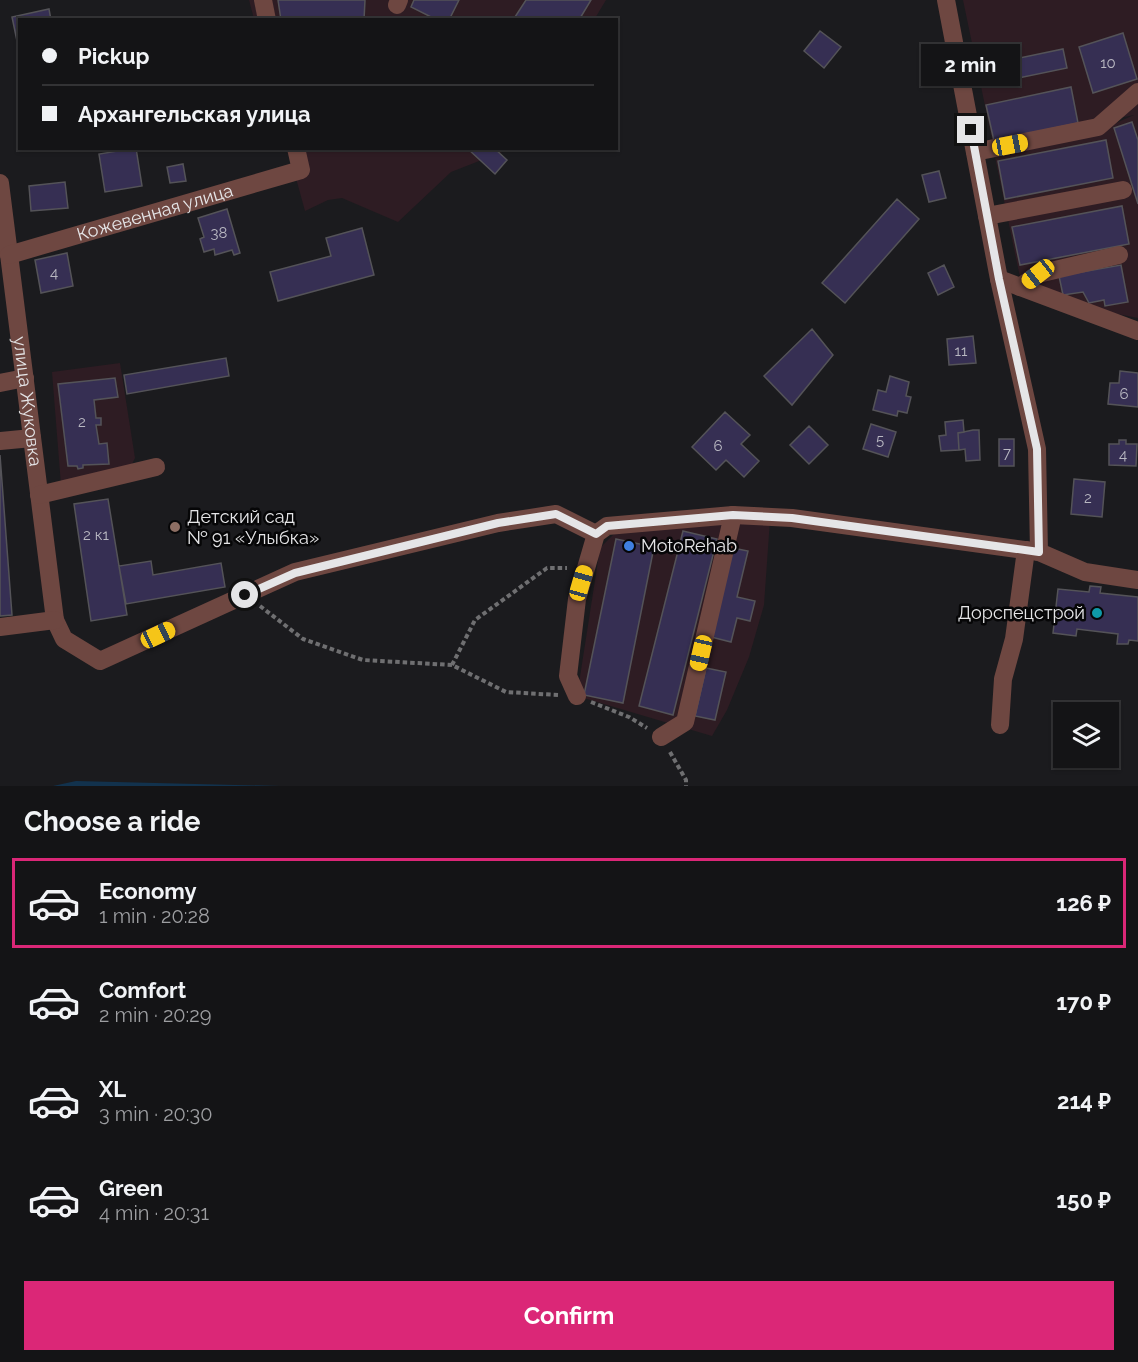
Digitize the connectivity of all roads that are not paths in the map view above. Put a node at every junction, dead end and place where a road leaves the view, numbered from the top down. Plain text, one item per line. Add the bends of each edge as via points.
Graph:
1 (263, 0) edge
2 (946, 0) edge
3 (267, 18) edge
4 (1138, 92) edge
5 (296, 150) edge
6 (975, 152) junction
7 (0, 183) edge
8 (1123, 190) dead end
9 (987, 216) junction
10 (9, 255) junction
11 (1119, 255) dead end
12 (999, 279) junction
13 (1020, 287) junction
14 (7, 291) edge
15 (1138, 331) edge
16 (25, 378) junction
17 (0, 382) edge
18 (32, 438) junction
19 (0, 441) edge
20 (156, 467) dead end
21 (39, 495) junction
22 (733, 515) junction
23 (596, 534) junction
24 (1033, 551) junction
25 (1138, 580) edge
26 (55, 620) junction
27 (0, 627) edge
28 (577, 696) road end
29 (1000, 725) dead end
30 (661, 737) road end

1 - 3 street
2 - 6 street
4 - 6 street via 1098,127
5 - 10 street, Кожевенная улица via 301,170
6 - 9 street
7 - 10 street, улица Жуковка
8 - 9 street
9 - 12 street
10 - 14 street, улица Жуковка
11 - 13 street via 1038,274
12 - 13 street
12 - 24 street via 1037,449
13 - 15 street
14 - 16 street, улица Жуковка
16 - 17 street
16 - 18 street, улица Жуковка
18 - 19 street
18 - 21 street, улица Жуковка
20 - 21 street
21 - 26 street, улица Жуковка
22 - 23 street via 607,526
22 - 24 street via 792,518
22 - 30 street via 685,722
23 - 26 street via 556,514 498,523 295,573 100,661 64,639
23 - 28 street via 577,599 568,676
24 - 25 street via 1085,572
24 - 29 street via 1003,679
26 - 27 street

